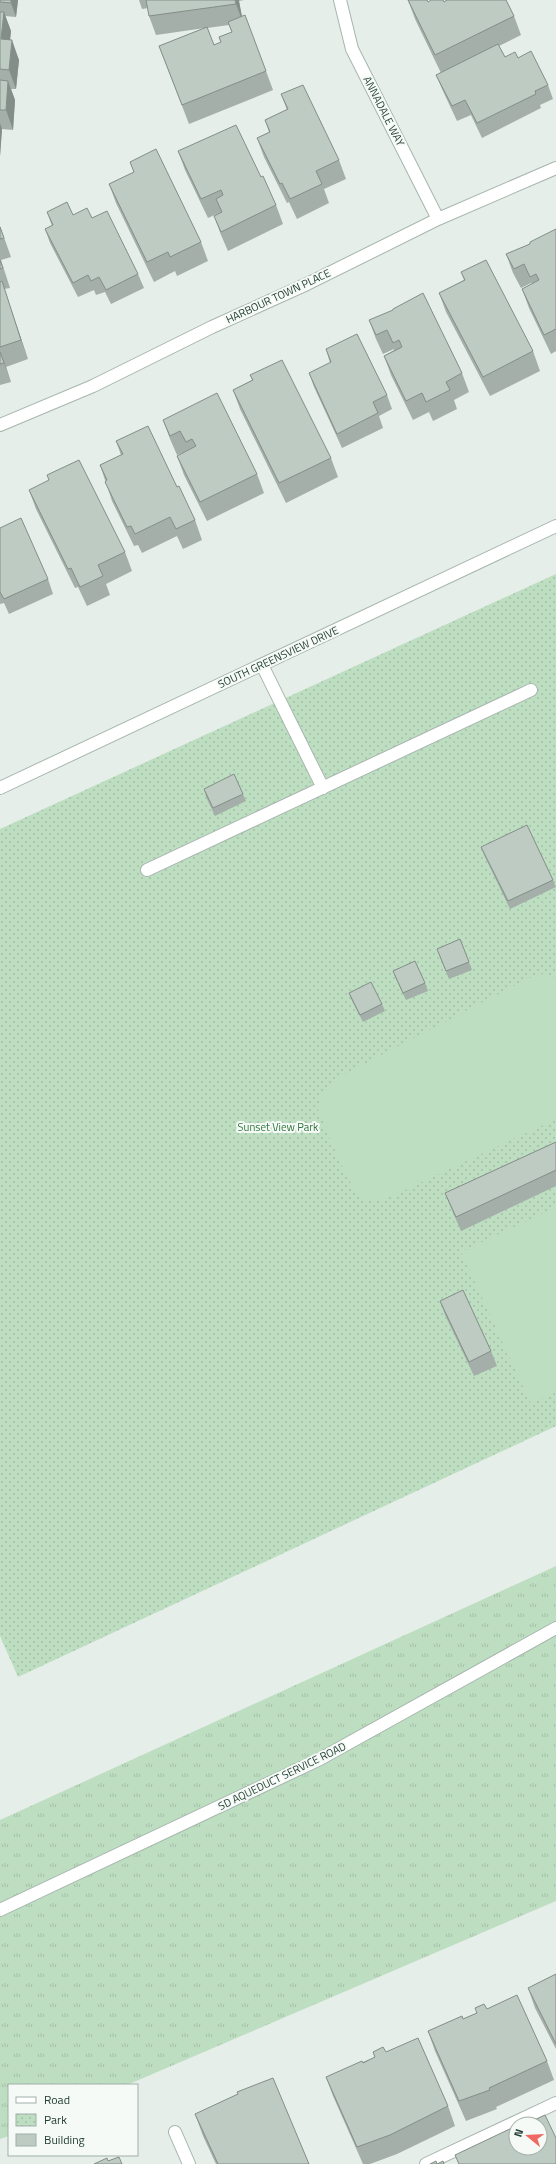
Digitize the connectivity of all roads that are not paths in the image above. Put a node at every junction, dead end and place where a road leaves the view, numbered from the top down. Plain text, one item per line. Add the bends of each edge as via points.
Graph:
1 (340, 0) edge
2 (556, 168) edge
3 (438, 219) junction
4 (0, 424) edge
5 (556, 526) edge
6 (262, 664) junction
7 (531, 690) dead end
8 (0, 788) edge
9 (323, 788) junction
10 (147, 870) dead end
11 (556, 1628) edge
12 (0, 1910) edge
13 (556, 2103) edge
14 (176, 2132) dead end
15 (189, 2164) edge
16 (426, 2164) edge

1 - 3 street, ANNADALE WAY via 352,49
2 - 3 street, HARBOUR TOWN PLACE
3 - 4 street, HARBOUR TOWN PLACE via 93,386
5 - 6 street, SOUTH GREENSVIEW DRIVE
6 - 8 street, SOUTH GREENSVIEW DRIVE
6 - 9 street
7 - 9 street
9 - 10 street
11 - 12 street, SD AQUEDUCT SERVICE ROAD via 320,1759
13 - 16 street
14 - 15 street

